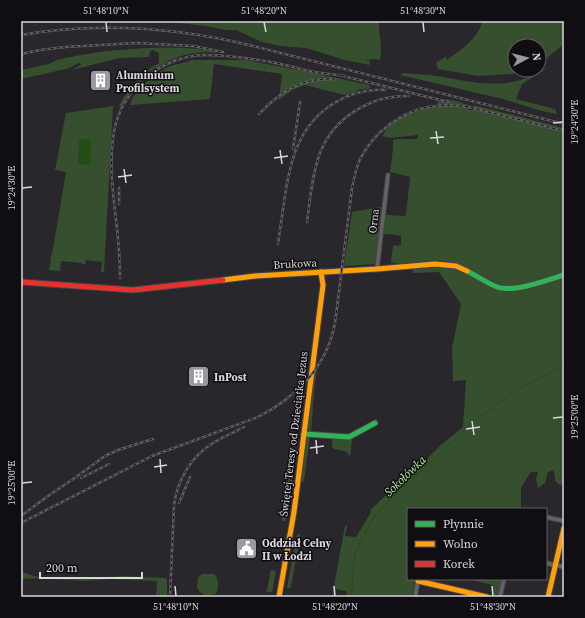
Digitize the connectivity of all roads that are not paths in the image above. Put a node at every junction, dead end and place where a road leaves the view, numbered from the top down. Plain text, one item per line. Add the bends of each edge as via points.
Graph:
1 (388, 175) dead end
2 (377, 269) junction
3 (321, 272) junction
4 (564, 276) edge
5 (21, 282) edge
6 (374, 423) dead end
7 (304, 434) junction
8 (547, 517) edge
9 (564, 521) edge
10 (564, 528) edge
11 (547, 563) edge
12 (556, 565) junction
13 (564, 567) edge
14 (419, 580) edge
15 (504, 580) edge
16 (279, 597) edge
17 (415, 597) edge
18 (487, 597) edge
19 (500, 597) edge
20 (548, 597) edge

1 - 2 street, Orna
2 - 3 street, Brukowa
2 - 4 street, Brukowa via 435,264 456,266 504,289
3 - 5 street, Brukowa via 255,276 133,290
3 - 7 street, Świętej Teresy od Dzieciątka Jezus via 321,302
6 - 7 street via 348,437
7 - 16 street, Świętej Teresy od Dzieciątka Jezus via 291,534
8 - 9 street
10 - 12 street
11 - 12 street
12 - 13 street
12 - 20 street
14 - 17 street
14 - 18 street
15 - 19 street

